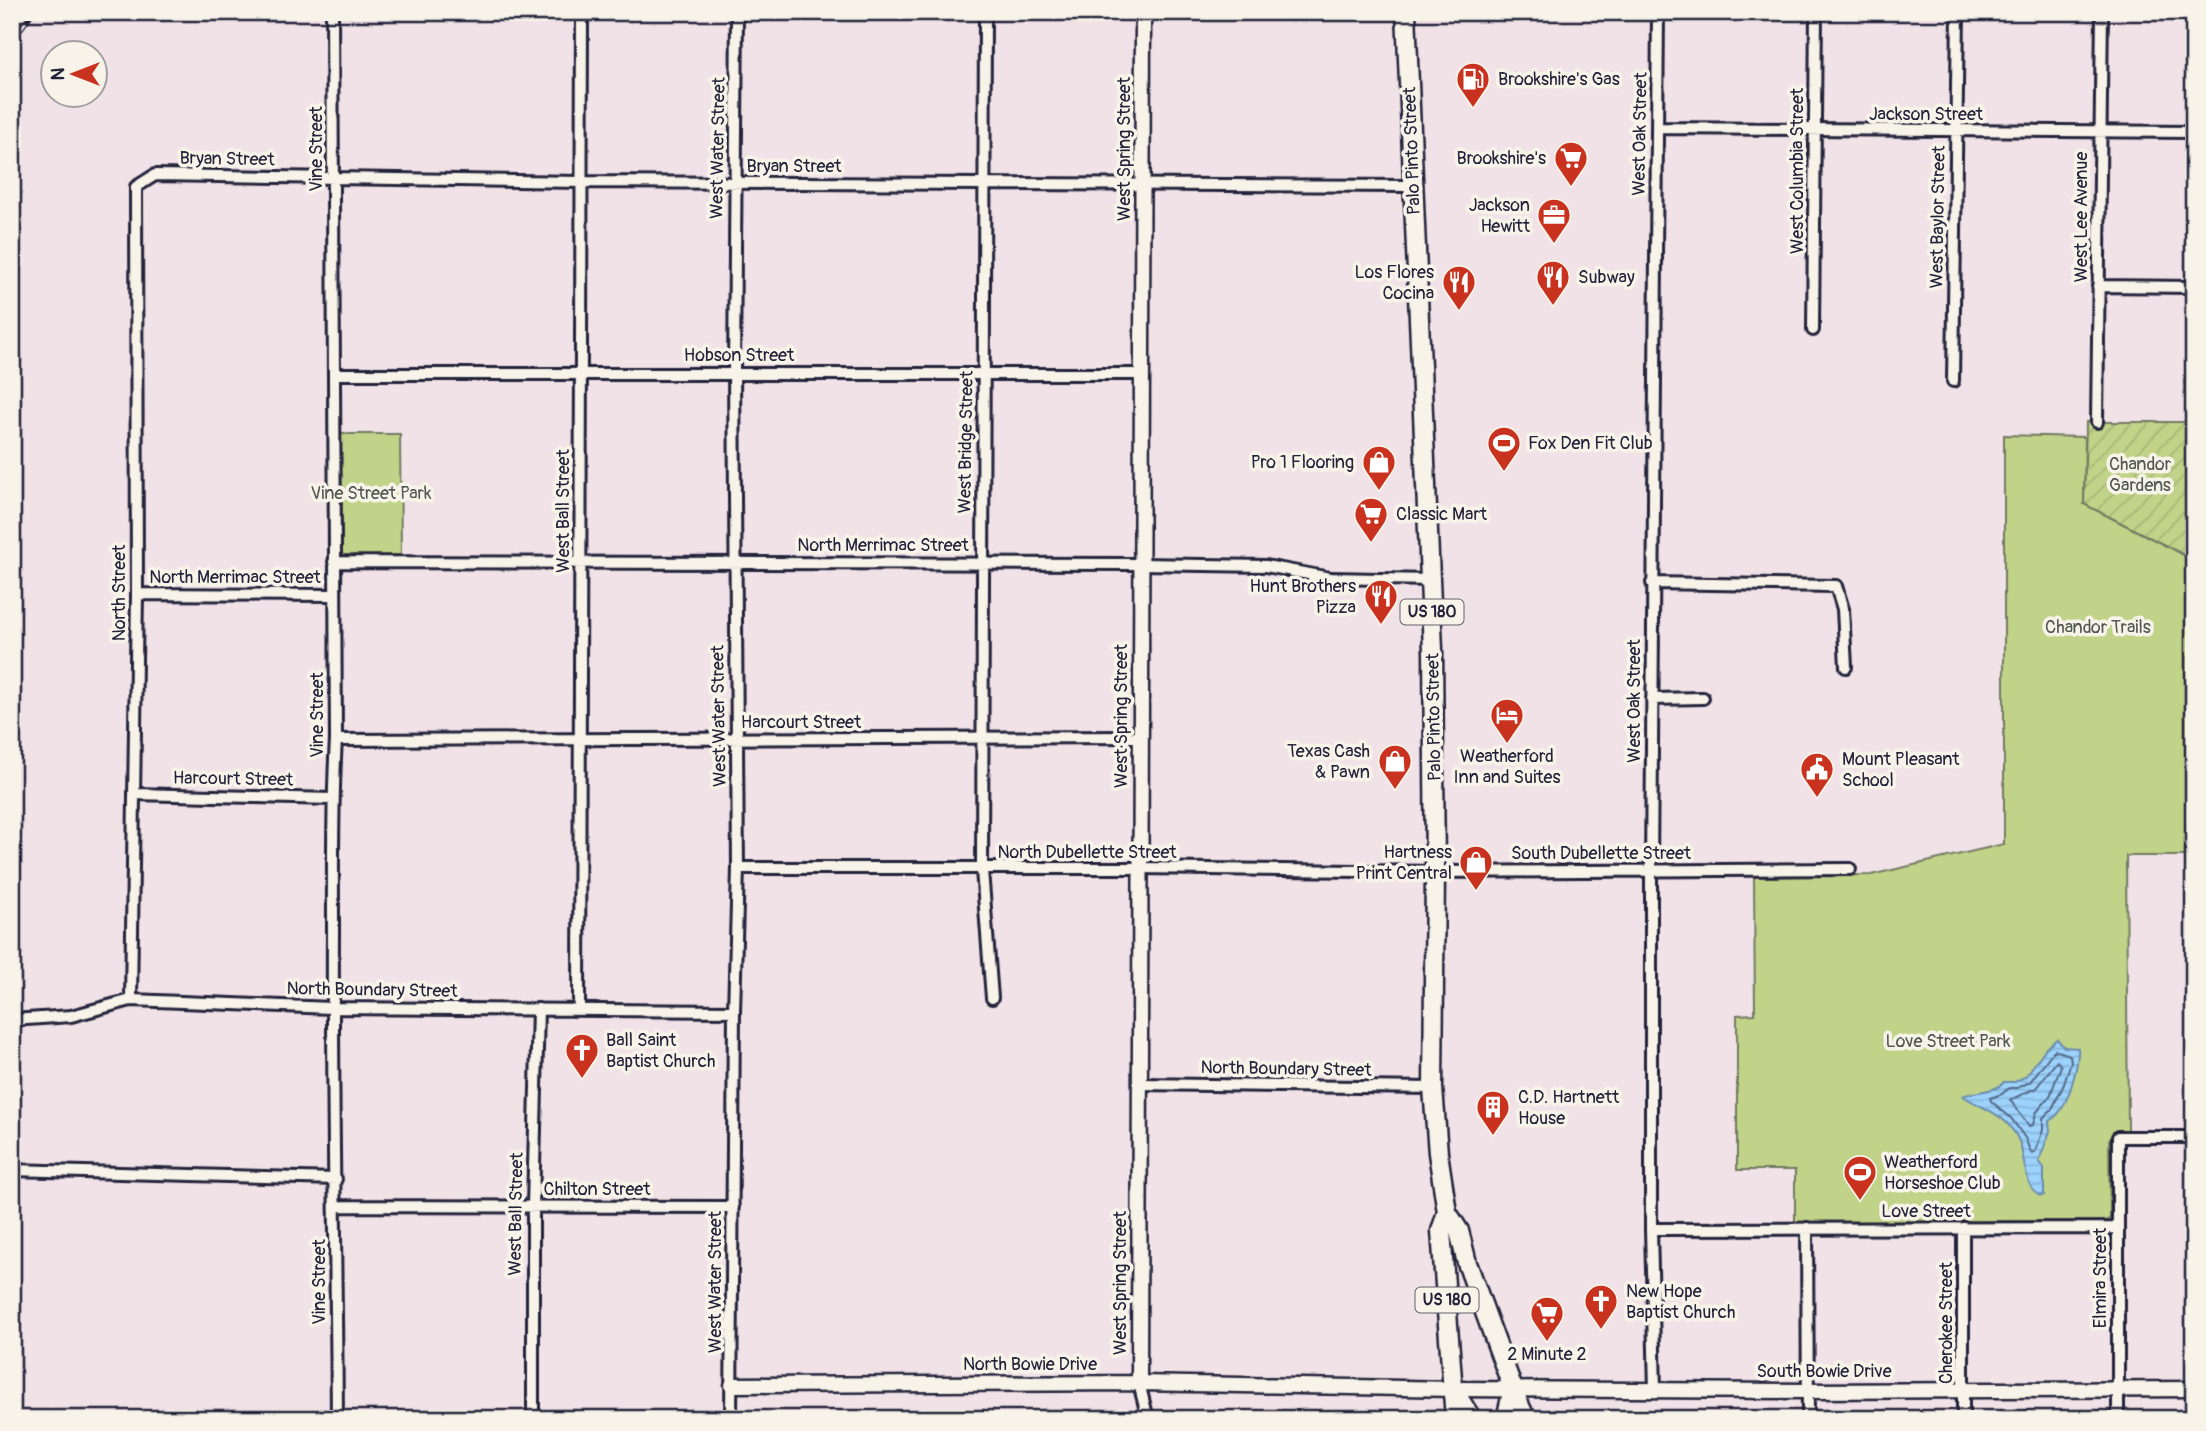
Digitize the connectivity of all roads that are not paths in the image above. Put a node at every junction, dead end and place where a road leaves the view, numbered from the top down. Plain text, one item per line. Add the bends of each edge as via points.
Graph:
1 (332, 12) edge
2 (582, 12) edge
3 (737, 12) edge
4 (985, 12) edge
5 (1143, 12) edge
6 (1406, 12) edge
7 (1658, 12) edge
8 (1816, 12) edge
9 (1958, 12) edge
10 (2102, 12) edge
11 (1658, 128) junction
12 (1815, 131) junction
13 (2099, 131) junction
14 (1956, 132) junction
15 (2194, 132) edge
16 (334, 179) junction
17 (581, 182) junction
18 (734, 183) junction
19 (1143, 183) junction
20 (984, 184) junction
21 (1413, 186) junction
22 (136, 187) joint
23 (2098, 286) junction
24 (2194, 286) edge
25 (1813, 330) dead end
26 (734, 372) junction
27 (581, 373) junction
28 (984, 373) junction
29 (335, 374) junction
30 (1143, 374) junction
31 (1953, 381) dead end
32 (2097, 422) dead end
33 (334, 562) junction
34 (580, 562) junction
35 (736, 562) junction
36 (982, 562) junction
37 (1140, 564) junction
38 (1431, 580) junction
39 (1652, 583) junction
40 (137, 594) junction
41 (334, 595) junction
42 (1846, 667) dead end
43 (1703, 698) dead end
44 (1652, 699) junction
45 (1141, 737) junction
46 (983, 739) junction
47 (336, 740) junction
48 (737, 740) junction
49 (580, 741) junction
50 (134, 794) junction
51 (332, 799) junction
52 (738, 868) junction
53 (1140, 868) junction
54 (982, 870) junction
55 (1651, 870) junction
56 (1850, 870) dead end
57 (1435, 872) junction
58 (992, 998) dead end
59 (131, 1000) junction
60 (331, 1008) junction
61 (538, 1009) junction
62 (579, 1010) junction
63 (734, 1011) junction
64 (12, 1020) edge
65 (1140, 1084) junction
66 (1433, 1088) junction
67 (2194, 1137) edge
68 (12, 1170) edge
69 (335, 1179) junction
70 (336, 1206) junction
71 (533, 1206) junction
72 (733, 1207) junction
73 (1807, 1228) junction
74 (1963, 1228) junction
75 (2118, 1228) junction
76 (1651, 1229) junction
77 (1456, 1263) junction
78 (1139, 1383) junction
79 (732, 1385) junction
80 (1454, 1389) junction
81 (1513, 1389) junction
82 (2194, 1389) edge
83 (1655, 1390) junction
84 (1963, 1390) junction
85 (2118, 1390) junction
86 (1808, 1391) junction
87 (337, 1419) edge
88 (533, 1419) edge
89 (732, 1419) edge
90 (1148, 1419) edge
91 (1455, 1419) edge
92 (1474, 1419) edge
93 (1506, 1419) edge
94 (1527, 1419) edge
95 (1808, 1419) edge
96 (1963, 1419) edge
97 (2118, 1419) edge

1 - 16 street, Vine Street
2 - 17 street, West Ball Street
3 - 18 street, West Water Street
4 - 20 street, West Bridge Street
5 - 19 street, West Spring Street
6 - 21 main road, Palo Pinto Street / US 180
7 - 11 street, West Oak Street
8 - 12 street, West Columbia Street
9 - 14 street, West Baylor Street
10 - 13 street, West Lee Avenue
11 - 12 street, Jackson Street
11 - 39 street, West Oak Street
12 - 14 street, Jackson Street
12 - 25 street, West Columbia Street
13 - 14 street, Jackson Street
13 - 15 street, Jackson Street
13 - 23 street, West Lee Avenue
14 - 31 street, West Baylor Street
16 - 17 street, Bryan Street
16 - 22 street, Bryan Street via 155,176
16 - 29 street, Vine Street
17 - 18 street, Bryan Street
17 - 27 street, West Ball Street
18 - 20 street, Bryan Street
18 - 26 street, West Water Street
19 - 20 street, Bryan Street
19 - 21 street, Bryan Street
19 - 30 street, West Spring Street
20 - 28 street, West Bridge Street
21 - 38 main road, Palo Pinto Street / US 180
22 - 40 street, North Street
23 - 24 street
23 - 32 street, West Lee Avenue
26 - 27 street, Hobson Street
26 - 28 street, Hobson Street
26 - 35 street, West Water Street
27 - 29 street, Hobson Street
27 - 34 street, West Ball Street
28 - 30 street, Hobson Street
28 - 36 street, West Bridge Street
29 - 33 street, Vine Street
30 - 37 street, West Spring Street
33 - 34 street, North Merrimac Street
33 - 41 street, Vine Street
34 - 35 street, North Merrimac Street
34 - 49 street, West Ball Street
35 - 36 street, North Merrimac Street
35 - 48 street, West Water Street
36 - 37 street, North Merrimac Street
36 - 46 street, West Bridge Street
37 - 38 street, North Merrimac Street via 1266,566 1330,578
37 - 45 street, West Spring Street
38 - 57 main road, Palo Pinto Street / US 180
39 - 42 street via 1836,586 1843,609
39 - 44 street, West Oak Street
40 - 41 street, North Merrimac Street
40 - 50 street, North Street
41 - 47 street, Vine Street
43 - 44 street
44 - 55 street, West Oak Street
45 - 46 street, Harcourt Street
45 - 53 street, West Spring Street
46 - 48 street, Harcourt Street
46 - 54 street, West Bridge Street
47 - 49 street, Harcourt Street
47 - 51 street, Vine Street
48 - 49 street, Harcourt Street
48 - 52 street, West Water Street
49 - 62 street, West Ball Street
50 - 51 street, Harcourt Street
50 - 59 street, North Street
51 - 60 street, Vine Street
52 - 54 street, North Dubellette Street
52 - 63 street, West Water Street
53 - 54 street, North Dubellette Street
53 - 57 street, North Dubellette Street
53 - 65 street, West Spring Street
54 - 58 street, West Bridge Street
55 - 56 street, South Dubellette Street
55 - 57 street, South Dubellette Street
55 - 76 street, West Oak Street
57 - 66 main road, Palo Pinto Street / US 180
59 - 60 street, North Boundary Street
59 - 64 street, North Boundary Street via 71,1016
60 - 61 street, North Boundary Street
60 - 69 street, Vine Street
61 - 62 street, North Boundary Street
61 - 71 street, West Ball Street
62 - 63 street, North Boundary Street
63 - 72 street, West Water Street
65 - 66 street, North Boundary Street
65 - 78 street, West Spring Street
66 - 77 main road, Palo Pinto Street / US 180 via 1447,1212 1441,1231
67 - 75 street, Elmira Street via 2118,1138
68 - 69 street
69 - 70 street, Vine Street
70 - 71 street, Chilton Street
70 - 87 street, Vine Street
71 - 72 street, Chilton Street
71 - 88 street, West Ball Street
72 - 79 street, West Water Street
73 - 74 street, Love Street
73 - 76 street, Love Street
73 - 86 street
74 - 75 street, Love Street
74 - 84 street, Cherokee Street
75 - 85 street, Elmira Street
76 - 83 street, West Oak Street
77 - 80 main road, Palo Pinto Street / US 180
77 - 81 main road, Palo Pinto Street / US 180 via 1485,1314
78 - 79 street, North Bowie Drive
78 - 80 street, North Bowie Drive
78 - 90 street, West Spring Street
79 - 89 street, West Water Street
80 - 81 street, South Bowie Drive
80 - 91 main road, Palo Pinto Street / US 180
80 - 92 main road
81 - 83 street, South Bowie Drive
81 - 93 main road
81 - 94 main road
82 - 85 street, South Bowie Drive
83 - 86 street, South Bowie Drive
84 - 85 street, South Bowie Drive
84 - 86 street, South Bowie Drive
84 - 96 street, Cherokee Street
85 - 97 street, Elmira Street
86 - 95 street

